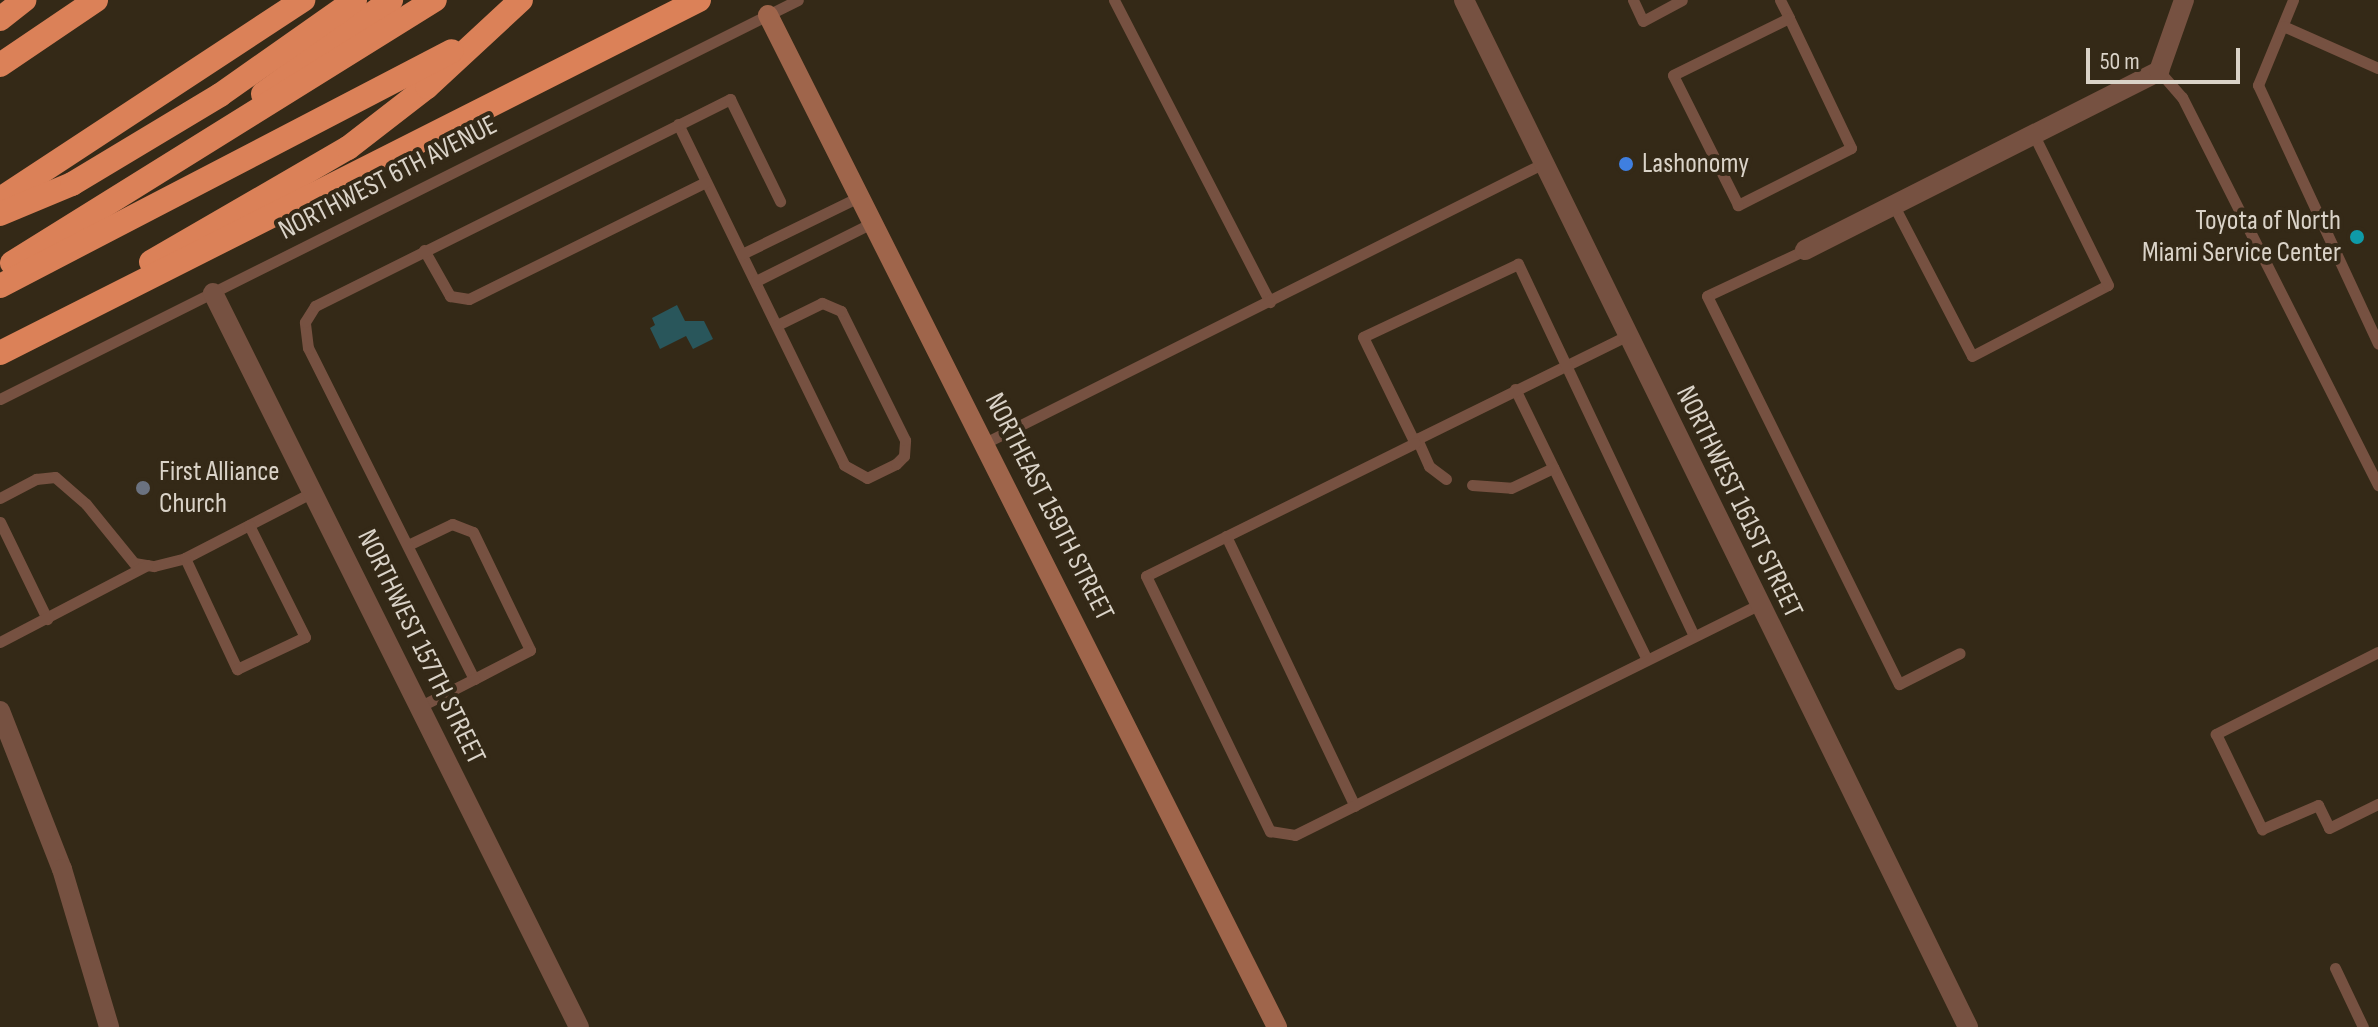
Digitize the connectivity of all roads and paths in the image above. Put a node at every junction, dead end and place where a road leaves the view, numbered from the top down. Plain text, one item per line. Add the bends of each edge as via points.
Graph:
1 (24, 0) edge
2 (96, 0) edge
3 (303, 0) edge
4 (355, 0) edge
5 (391, 0) edge
6 (435, 0) edge
7 (521, 0) edge
8 (699, 0) edge
9 (798, 0) edge
10 (1114, 0) edge
11 (1464, 0) edge
12 (1633, 0) edge
13 (1682, 0) edge
14 (1780, 0) edge
15 (2184, 0) edge
16 (2293, 0) edge
17 (768, 15) junction
18 (1789, 18) junction
19 (0, 19) edge
20 (2283, 26) junction
21 (481, 35) junction
22 (0, 65) edge
23 (2378, 68) edge
24 (2159, 71) junction
25 (678, 124) junction
26 (2033, 133) junction
27 (1544, 163) junction
28 (706, 182) junction
29 (862, 196) junction
30 (123, 198) junction
31 (0, 199) edge
32 (780, 201) dead end
33 (1893, 204) junction
34 (0, 214) edge
35 (874, 222) junction
36 (424, 250) junction
37 (1805, 250) joint
38 (742, 254) junction
39 (0, 271) edge
40 (756, 281) junction
41 (0, 286) edge
42 (213, 293) junction
43 (1270, 302) junction
44 (777, 325) junction
45 (1626, 336) junction
46 (0, 340) edge
47 (2378, 343) edge
48 (0, 353) edge
49 (1566, 366) junction
50 (1515, 389) junction
51 (0, 399) edge
52 (985, 443) junction
53 (1553, 468) junction
54 (1446, 479) dead end
55 (1472, 485) dead end
56 (2378, 485) edge
57 (313, 492) junction
58 (0, 498) edge
59 (0, 522) edge
60 (249, 525) junction
61 (1226, 536) junction
62 (408, 545) junction
63 (185, 558) junction
64 (147, 565) junction
65 (1758, 605) junction
66 (47, 619) junction
67 (1694, 636) junction
68 (0, 642) edge
69 (2378, 652) edge
70 (1960, 653) dead end
71 (1647, 660) junction
72 (474, 679) junction
73 (419, 707) junction
74 (0, 711) edge
75 (2378, 804) edge
76 (1355, 806) junction
77 (2335, 968) dead end
78 (109, 1027) edge
79 (579, 1027) edge
80 (1277, 1027) edge
81 (1968, 1027) edge
82 (2363, 1027) edge

1 - 19 highway
2 - 22 highway
3 - 31 highway
4 - 34 highway via 206,103 72,184
5 - 30 highway
6 - 30 highway
7 - 21 highway
8 - 48 highway
9 - 17 lane, NORTHWEST 6TH AVENUE
10 - 43 lane
11 - 27 street, NORTHWEST 161ST STREET
12 - 13 lane via 1643,21
14 - 18 lane
15 - 24 street
16 - 20 lane
17 - 29 street, NORTHEAST 159TH STREET
17 - 42 lane, NORTHWEST 6TH AVENUE
18 - 18 lane via 1673,75 1738,205 1851,148
20 - 23 lane
20 - 47 lane via 2258,85
21 - 41 highway
21 - 46 highway via 427,87 348,148 249,209
24 - 26 street
24 - 56 lane via 2182,97
25 - 28 lane
25 - 32 lane via 730,99
25 - 36 lane
26 - 33 street
26 - 33 lane via 2108,285 1972,356
27 - 43 lane
27 - 45 street, NORTHWEST 161ST STREET
28 - 36 lane via 469,299 450,296
28 - 38 lane
29 - 35 street, NORTHEAST 159TH STREET
29 - 38 lane
30 - 39 highway
33 - 37 street
35 - 40 lane
35 - 52 street, NORTHEAST 159TH STREET
36 - 62 lane via 315,306 305,322 308,348
37 - 70 lane via 1707,296 1899,684
38 - 40 lane
40 - 44 lane
42 - 51 lane, NORTHWEST 6TH AVENUE
42 - 57 street, NORTHWEST 157TH STREET
43 - 52 lane
44 - 44 lane via 850,472 867,478 896,464 904,456 905,440 841,311 822,303
45 - 49 lane
45 - 65 street, NORTHWEST 161ST STREET
49 - 50 lane
49 - 61 lane via 1518,264 1363,337 1415,443
49 - 67 lane
50 - 53 lane
50 - 54 lane via 1417,439 1429,466
52 - 80 street, NORTHEAST 159TH STREET
53 - 55 lane via 1511,488
53 - 71 lane
57 - 60 lane
57 - 73 street, NORTHWEST 157TH STREET
58 - 64 lane via 36,479 55,477 86,504 134,563
59 - 66 lane
60 - 63 lane
60 - 63 lane via 305,637 237,669
61 - 76 lane
61 - 76 lane via 1146,576 1270,831 1295,835
62 - 72 lane
62 - 72 lane via 452,524 477,537 530,650
63 - 64 lane
64 - 66 lane
65 - 67 lane
65 - 81 street, NORTHWEST 161ST STREET
66 - 68 lane
67 - 71 lane
69 - 75 lane via 2216,734 2262,829 2318,805 2329,828
71 - 76 lane
72 - 73 lane
73 - 79 street, NORTHWEST 157TH STREET
74 - 78 street via 62,869
77 - 82 lane

